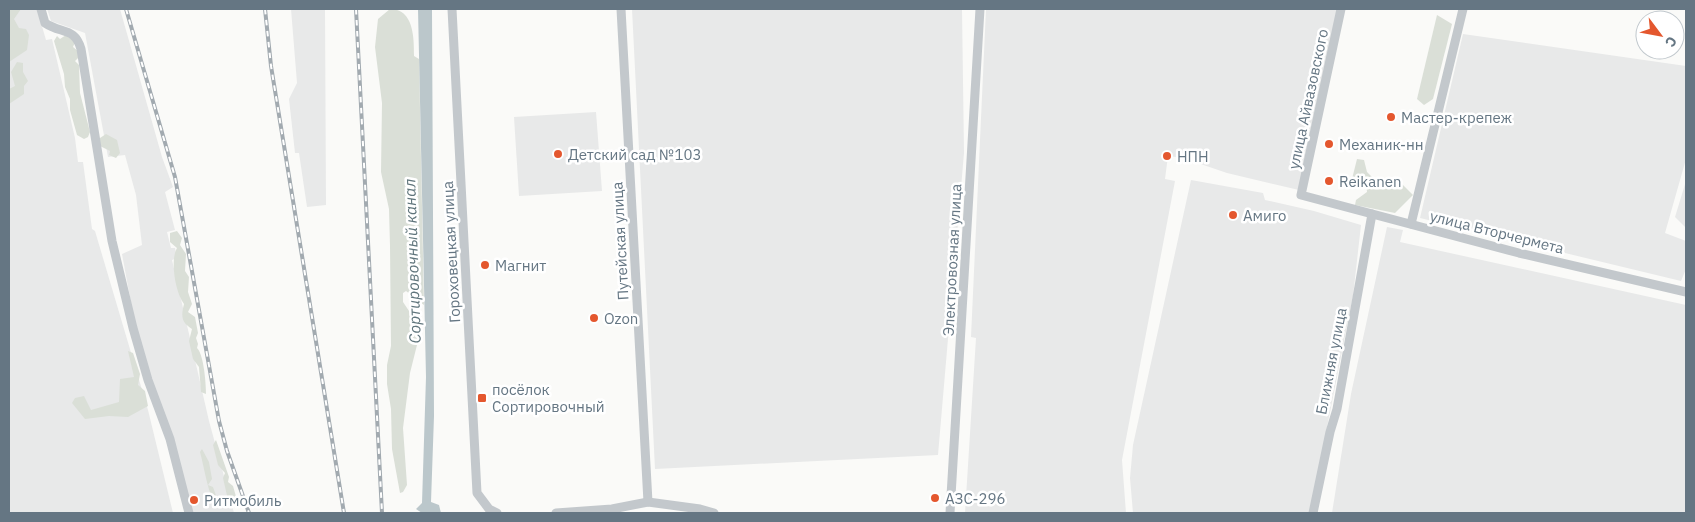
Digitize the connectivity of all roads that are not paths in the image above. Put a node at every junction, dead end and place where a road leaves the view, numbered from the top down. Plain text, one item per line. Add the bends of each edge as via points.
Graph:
1 (41, 9) edge
2 (452, 9) edge
3 (621, 9) edge
4 (980, 9) edge
5 (1341, 9) edge
6 (1463, 9) edge
7 (1301, 194) joint
8 (1372, 214) junction
9 (1411, 224) junction
10 (1686, 292) edge
11 (648, 502) junction
12 (189, 513) edge
13 (497, 513) edge
14 (556, 513) edge
15 (714, 513) edge
16 (950, 513) edge
17 (1313, 513) edge

1 - 12 street via 45,23 78,38 112,242 133,328 170,439
2 - 13 street, Гороховецкая улица via 477,494 489,509
3 - 11 street, Путейская улица
4 - 16 street, Электровозная улица
5 - 7 street, улица Айвазовского
6 - 9 street
7 - 8 street, улица Вторчермета
8 - 9 street, улица Вторчермета
8 - 17 street, Ближняя улица via 1337,409
9 - 10 street, улица Вторчермета
11 - 14 street via 612,509
11 - 15 street

